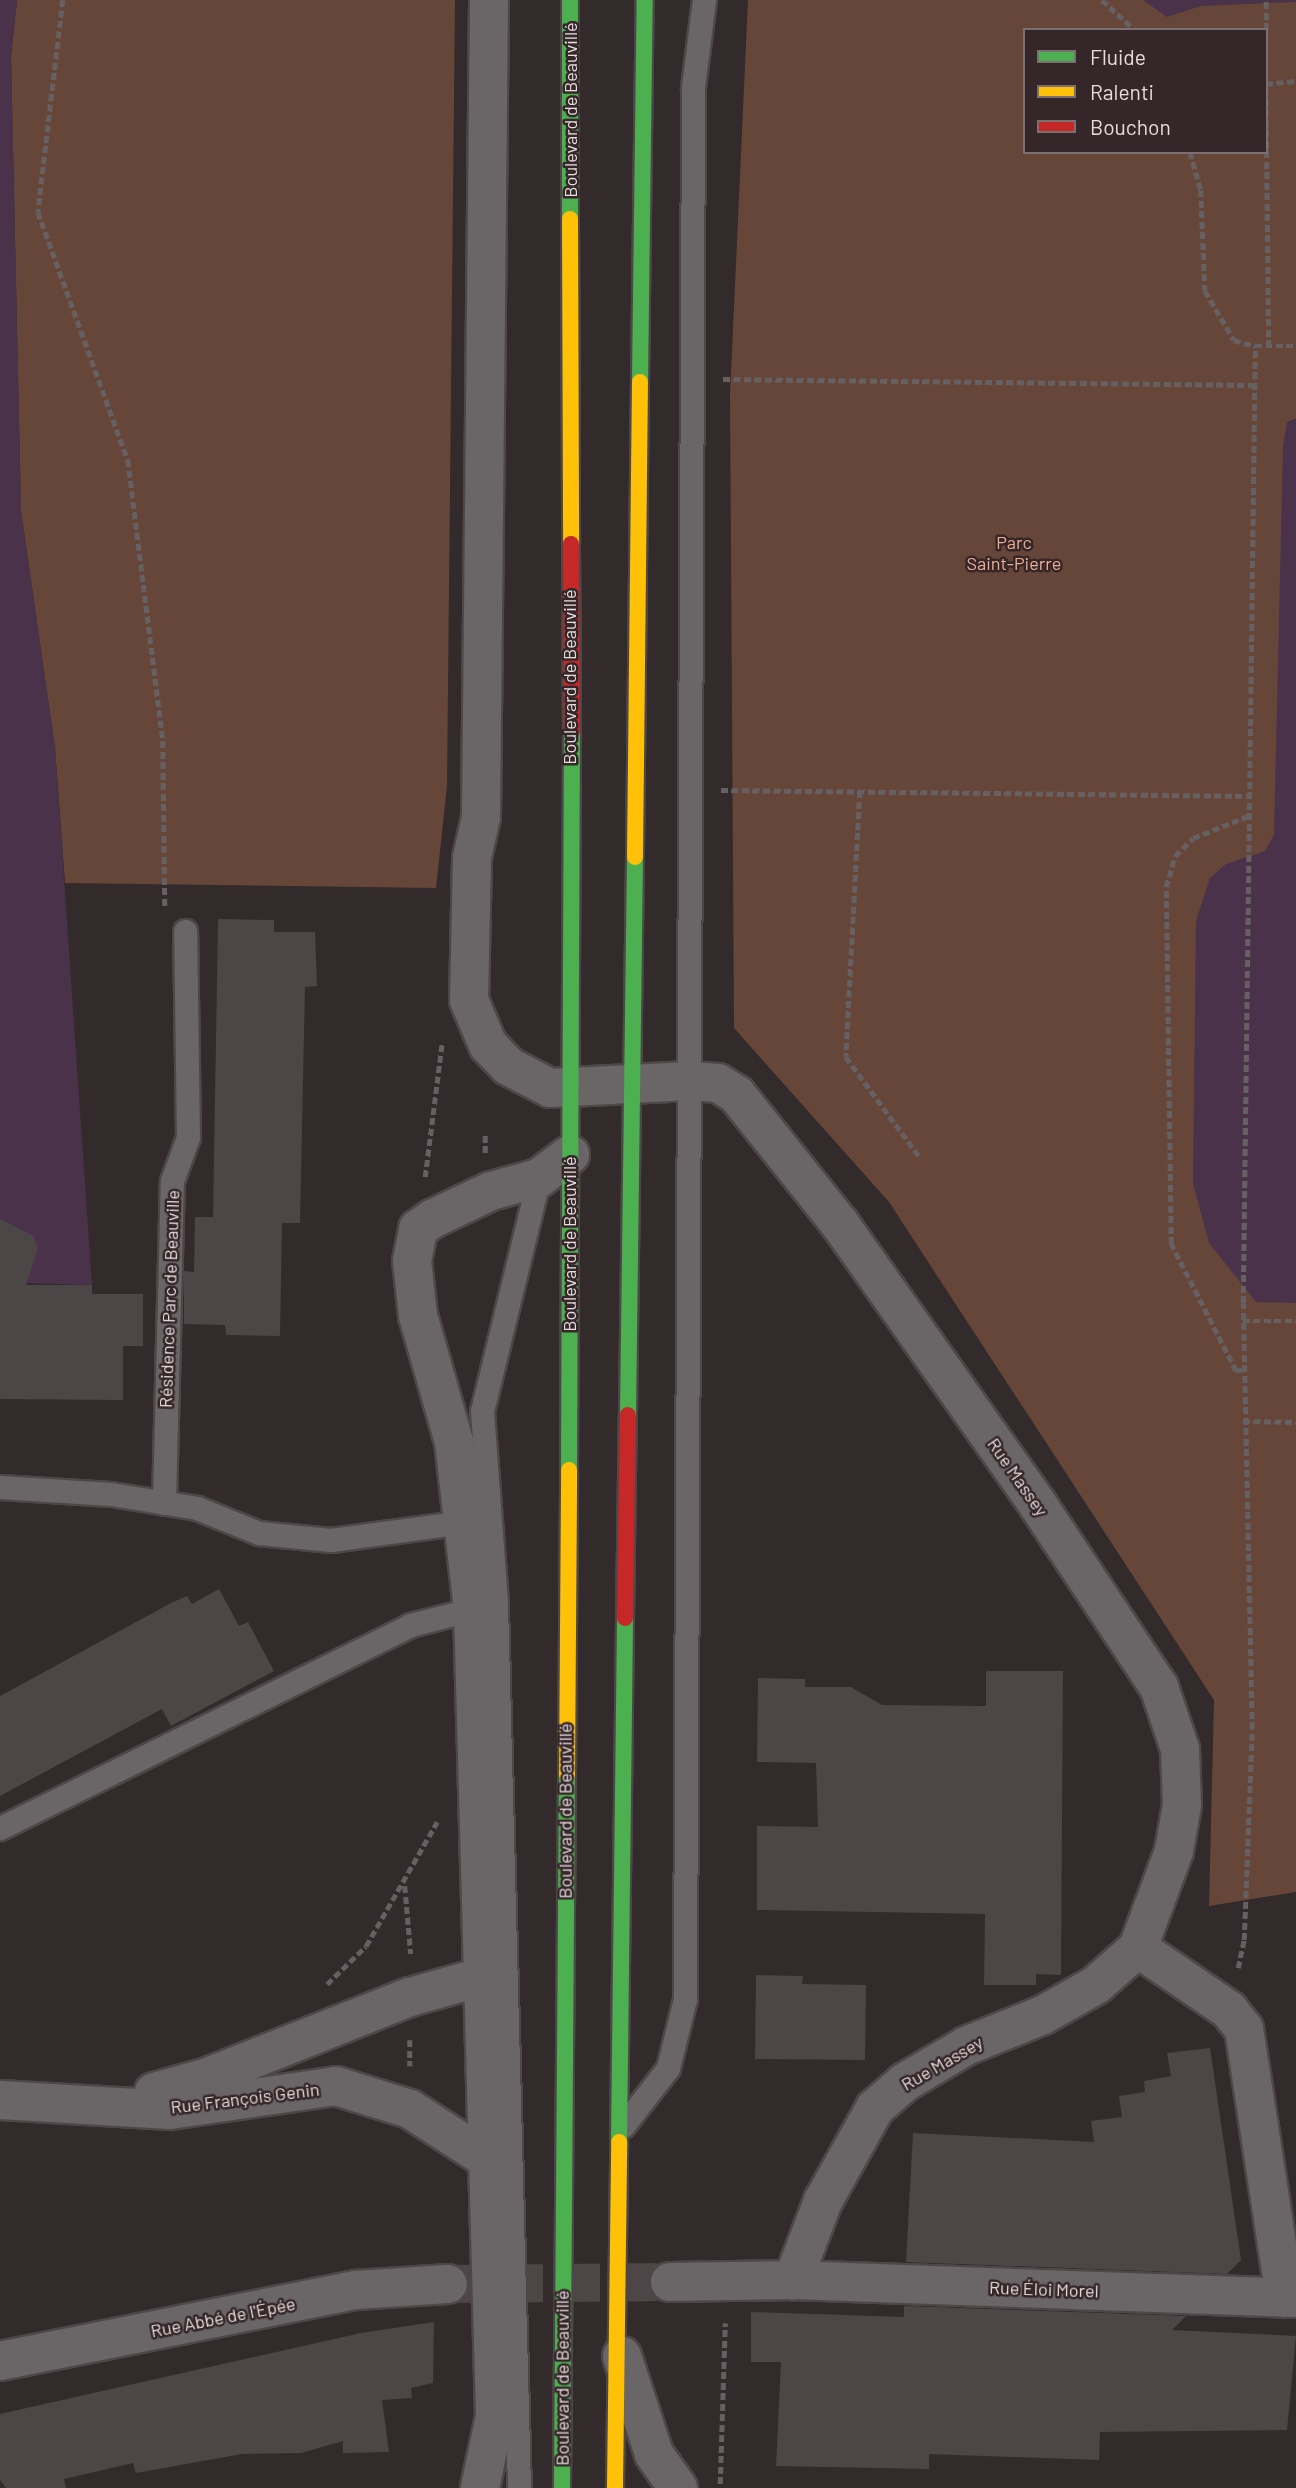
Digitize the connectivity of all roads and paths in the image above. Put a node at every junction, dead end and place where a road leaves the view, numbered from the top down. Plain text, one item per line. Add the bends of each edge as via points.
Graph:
1 (64, 0) edge
2 (489, 0) edge
3 (570, 0) edge
4 (645, 0) edge
5 (704, 0) edge
6 (1102, 0) edge
7 (1266, 0) edge
8 (1266, 27) edge
9 (1133, 28) edge
10 (1294, 81) edge
11 (1268, 84) edge
12 (1191, 154) edge
13 (1267, 154) edge
14 (1269, 345) junction
15 (1255, 346) junction
16 (1296, 346) edge
17 (720, 379) dead end
18 (1254, 385) junction
19 (748, 789) dead end
20 (860, 791) junction
21 (1248, 796) junction
22 (1248, 816) junction
23 (185, 931) joint
24 (445, 1031) dead end
25 (690, 1081) junction
26 (635, 1084) junction
27 (568, 1087) junction
28 (570, 1155) junction
29 (919, 1156) dead end
30 (539, 1178) junction
31 (418, 1229) junction
32 (1243, 1321) junction
33 (1296, 1321) edge
34 (1243, 1370) junction
35 (1243, 1421) junction
36 (1296, 1422) edge
37 (484, 1455) junction
38 (0, 1487) edge
39 (164, 1503) junction
40 (470, 1510) junction
41 (473, 1608) junction
42 (441, 1814) dead end
43 (0, 1828) edge
44 (1138, 1948) junction
45 (481, 1977) junction
46 (317, 1992) dead end
47 (1229, 2010) junction
48 (0, 2101) edge
49 (105, 2104) junction
50 (623, 2126) junction
51 (492, 2162) junction
52 (729, 2280) junction
53 (793, 2280) junction
54 (670, 2282) tunnel mouth
55 (448, 2284) tunnel mouth
56 (1290, 2298) edge
57 (618, 2337) junction
58 (0, 2361) edge
59 (654, 2471) edge
60 (723, 2478) dead end
61 (480, 2488) edge
62 (519, 2488) edge
63 (562, 2488) edge
64 (615, 2488) edge
65 (678, 2488) edge

1 - 23 path via 38,212 128,460 163,741 166,919
2 - 27 street, Rue Massey via 481,817 472,858 469,1000 488,1045 508,1066 540,1083
3 - 27 main road, Boulevard de Beauvillé
4 - 26 main road
5 - 25 lane via 693,87
6 - 9 path
7 - 8 path
10 - 11 path
12 - 15 path via 1201,190 1205,291 1234,340
13 - 14 path
14 - 15 path
14 - 16 path
15 - 18 path
17 - 18 path
18 - 21 path
19 - 20 path
20 - 21 path
20 - 29 path via 846,1057
21 - 22 path
22 - 32 path
22 - 34 path via 1193,838 1175,856 1166,887 1171,1244 1236,1371
23 - 39 lane, Résidence Parc de Beauville via 188,1137 172,1181
24 - 31 path
25 - 26 street, Rue Massey
25 - 44 street, Rue Massey via 718,1083 762,1123 848,1236 1159,1687 1181,1749 1182,1805 1174,1851
25 - 50 lane via 685,1999 668,2068
26 - 27 street, Rue Massey
26 - 50 main road via 629,1181
27 - 28 main road, Boulevard de Beauvillé
28 - 30 street
28 - 63 main road, Boulevard de Beauvillé
30 - 31 street via 453,1207
30 - 37 lane via 490,1359 482,1411
31 - 40 street via 412,1261 418,1316
32 - 33 path
32 - 34 path
34 - 35 path
35 - 36 path
35 - 47 path via 1252,1729 1244,1940
37 - 40 lane
37 - 40 lane
38 - 39 lane
39 - 40 lane via 197,1508 259,1533 331,1540
40 - 41 street
40 - 62 lane via 507,1935
41 - 43 lane via 410,1625
41 - 45 street
42 - 46 path via 366,1946
44 - 47 street
44 - 53 street, Rue Massey via 1096,1984 1043,2015 966,2046 905,2082 875,2108 823,2201
45 - 49 street, Rue François Genin via 410,1997 205,2078
45 - 51 street
47 - 56 street via 1244,2029 1254,2068
48 - 49 street, Rue François Genin
49 - 51 street, Rue François Genin via 170,2110 336,2086 411,2109
50 - 57 main road
51 - 61 street via 495,2416
52 - 53 street, Rue Éloi Morel
52 - 54 street, Rue Éloi Morel
52 - 60 path
53 - 56 street, Rue Éloi Morel
55 - 58 street, Rue Abbé de l'Épée via 356,2290
57 - 59 street
57 - 64 main road
59 - 65 street

